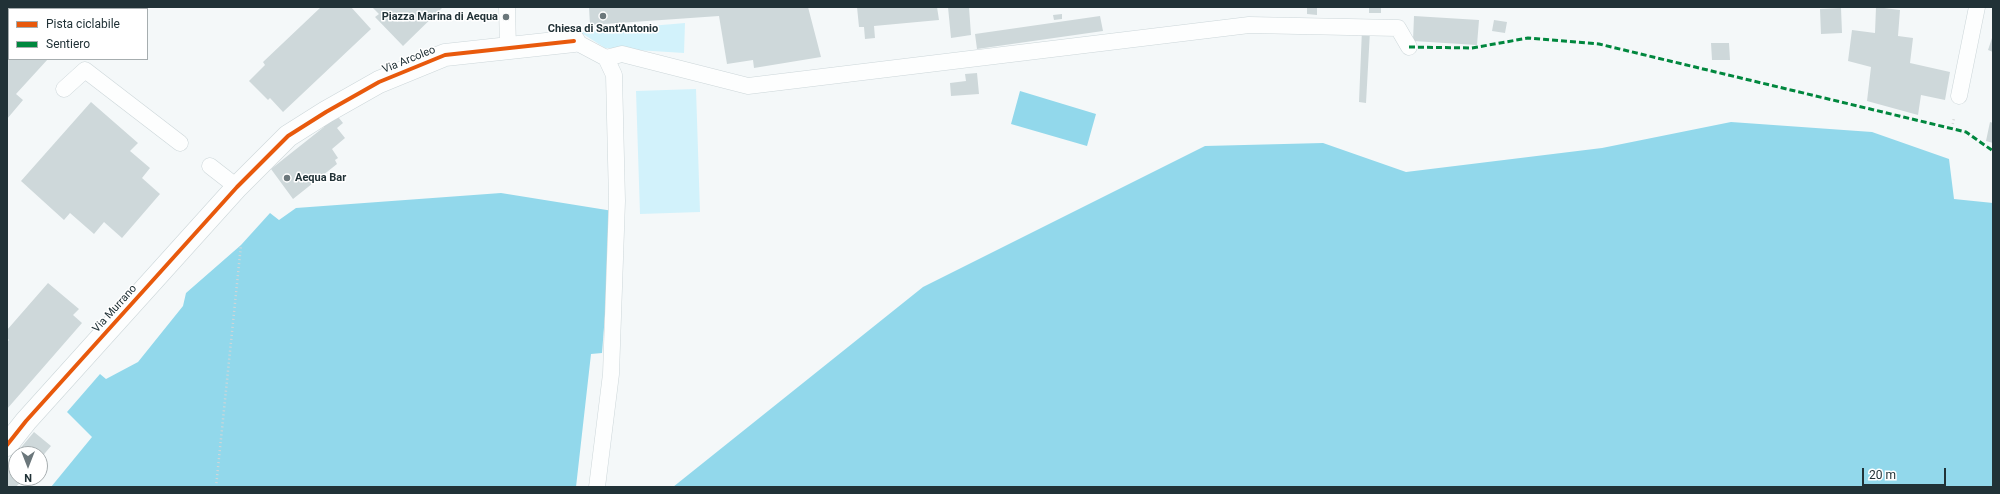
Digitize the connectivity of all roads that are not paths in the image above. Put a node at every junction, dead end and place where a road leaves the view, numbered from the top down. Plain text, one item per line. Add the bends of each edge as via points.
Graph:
1 (507, 7) edge
2 (1977, 7) edge
3 (574, 41) joint
4 (1409, 47) dead end
5 (508, 48) junction
6 (606, 58) junction
7 (64, 89) dead end
8 (1959, 96) dead end
9 (180, 143) dead end
10 (210, 166) dead end
11 (238, 186) junction
12 (7, 445) edge
13 (597, 487) edge

1 - 5 lane
2 - 8 lane
3 - 5 street, Via Arcoleo
3 - 6 lane
4 - 6 lane via 1398,28 1249,25 748,86 622,54
5 - 11 street, Via Arcoleo via 445,55 379,82 288,136
6 - 13 lane via 614,75 617,202 611,374
7 - 9 lane via 85,70
10 - 11 lane
11 - 12 street, Via Murrano

